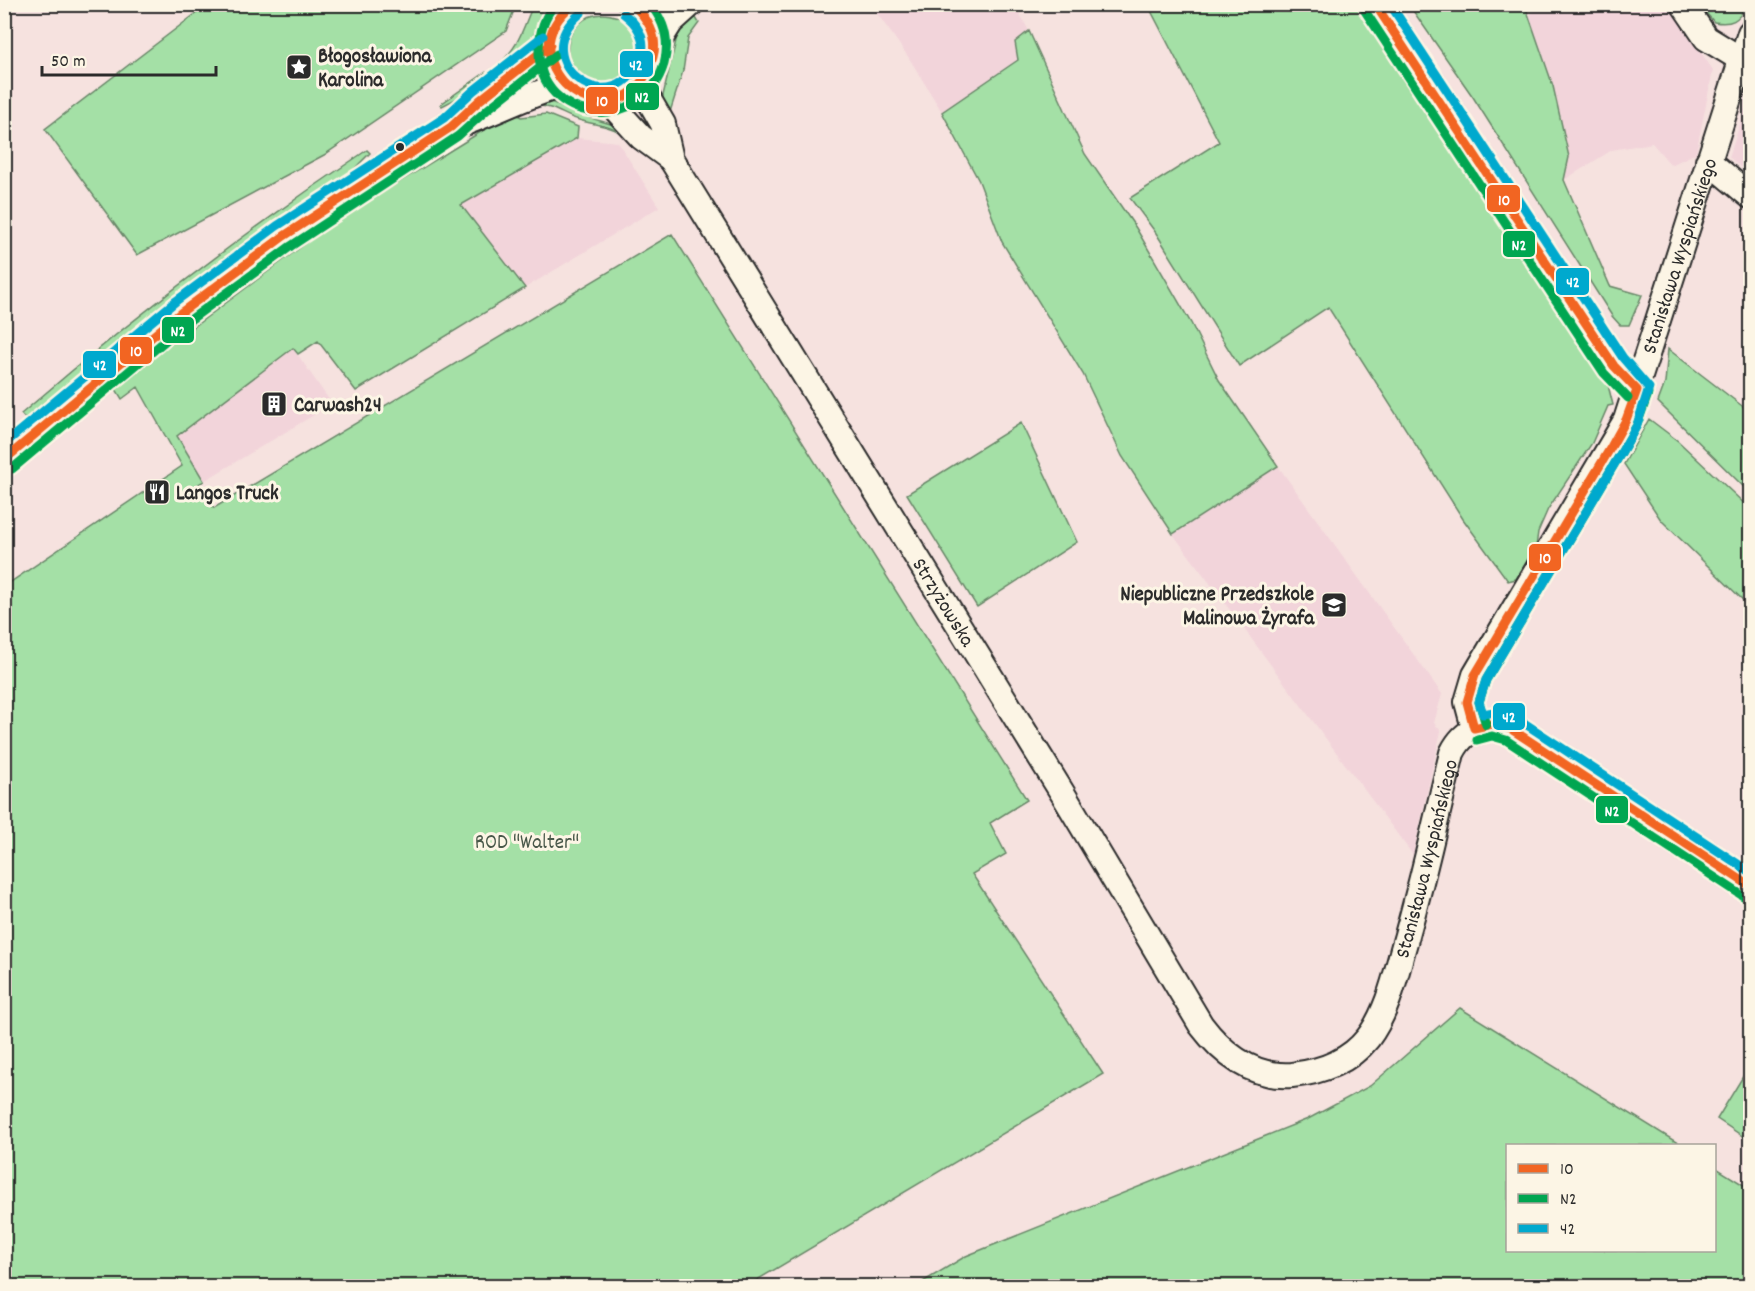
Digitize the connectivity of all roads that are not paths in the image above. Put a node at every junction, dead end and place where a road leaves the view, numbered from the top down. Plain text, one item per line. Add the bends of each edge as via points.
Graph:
1 (631, 4) edge
2 (692, 4) edge
3 (1375, 4) edge
4 (1683, 4) edge
5 (563, 9) edge
6 (1750, 33) edge
7 (550, 45) junction
8 (656, 46) junction
9 (1742, 60) junction
10 (563, 85) junction
11 (641, 86) junction
12 (609, 102) junction
13 (451, 127) junction
14 (671, 159) junction
15 (1708, 161) junction
16 (1750, 195) edge
17 (1637, 390) junction
18 (4, 460) edge
19 (1474, 728) junction
20 (1750, 886) edge
21 (1216, 1044) joint

1 - 8 street via 646,19
2 - 8 street via 671,22
3 - 17 street via 1614,366
4 - 9 street via 1706,38
5 - 7 street
6 - 9 street, Stanisława Wyspiańskiego
7 - 10 street via 550,59
7 - 13 street
8 - 11 street via 650,74
9 - 15 street, Stanisława Wyspiańskiego
10 - 12 street via 585,99
10 - 13 street
11 - 12 street
11 - 14 street, Strzyżowska via 663,124
12 - 14 street, Strzyżowska via 641,137
13 - 18 street via 328,206 210,291
14 - 21 street, Strzyżowska
15 - 16 street
15 - 17 street, Stanisława Wyspiańskiego
17 - 19 street, Stanisława Wyspiańskiego via 1611,447 1475,675 1467,702
19 - 20 street via 1492,724 1511,729
19 - 21 street, Stanisława Wyspiańskiego via 1452,753 1400,962 1383,1011 1369,1037 1342,1061 1289,1075 1255,1069

